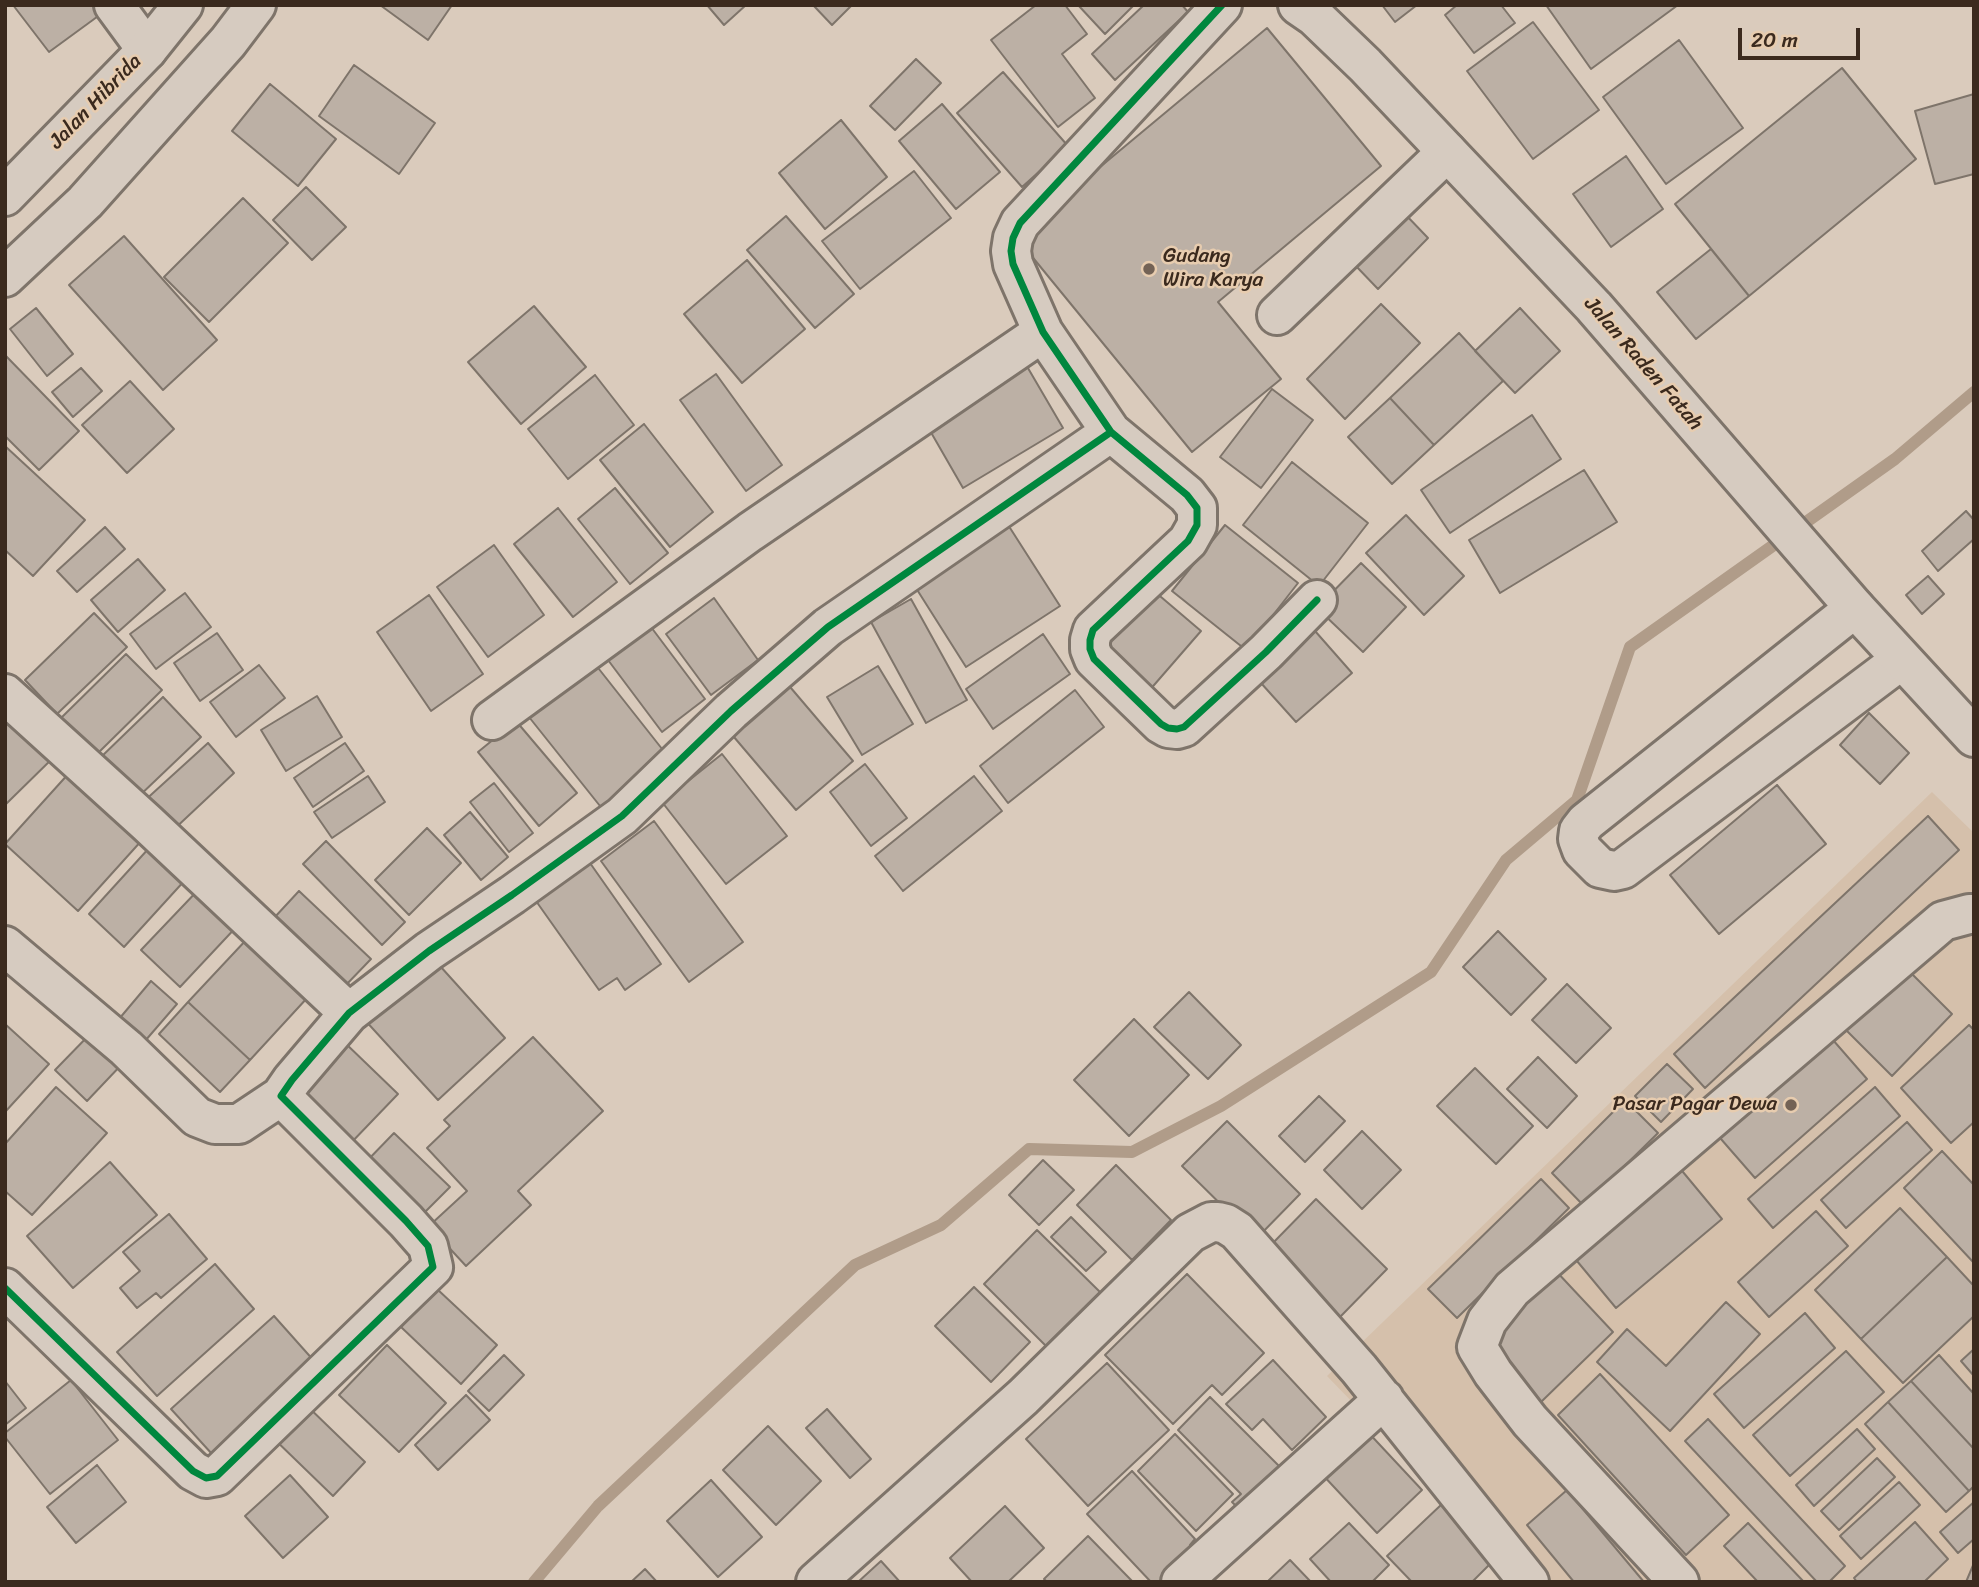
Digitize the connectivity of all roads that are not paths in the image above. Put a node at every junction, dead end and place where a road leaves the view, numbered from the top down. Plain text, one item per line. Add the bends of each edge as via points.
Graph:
1 (114, 5) edge
2 (183, 5) edge
3 (256, 5) edge
4 (1222, 5) edge
5 (1315, 9) edge
6 (147, 50) junction
7 (1447, 152) junction
8 (5, 196) edge
9 (5, 277) edge
10 (1277, 315) dead end
11 (1043, 332) junction
12 (1111, 432) junction
13 (1844, 595) junction
14 (1317, 600) dead end
15 (1901, 660) junction
16 (5, 694) edge
17 (492, 720) dead end
18 (1974, 737) edge
19 (1974, 914) edge
20 (5, 946) edge
21 (349, 1013) junction
22 (281, 1096) junction
23 (5, 1288) edge
24 (1384, 1399) junction
25 (816, 1582) edge
26 (1181, 1582) edge
27 (1529, 1582) edge
28 (1679, 1582) edge

1 - 6 main road
2 - 6 main road, Jalan Hibrida
3 - 9 main road via 85,202
4 - 11 main road via 1020,223 1013,238 1013,264
5 - 7 main road, Jalan Raden Fatah
6 - 8 main road, Jalan Hibrida
7 - 10 main road
7 - 13 main road, Jalan Raden Fatah via 1594,307
11 - 12 main road
11 - 17 main road via 750,533
12 - 14 main road via 1198,509 1197,525 1188,541 1093,630 1090,640 1094,659 1161,724 1185,727
12 - 21 main road via 828,626 622,816
13 - 15 main road, Jalan Raden Fatah
13 - 15 main road via 1586,822 1579,831 1582,850 1600,869 1623,869
15 - 18 main road, Jalan Raden Fatah
16 - 21 main road
19 - 28 main road via 1943,921 1512,1289 1487,1321 1478,1347 1493,1373 1530,1420
20 - 22 main road via 126,1048 197,1117 215,1124 239,1124
21 - 22 main road
22 - 23 main road via 413,1229 428,1246 433,1267 217,1476 206,1478 193,1471
24 - 25 main road via 1237,1231 1211,1222 1190,1233 1023,1397
24 - 26 main road
24 - 27 main road

